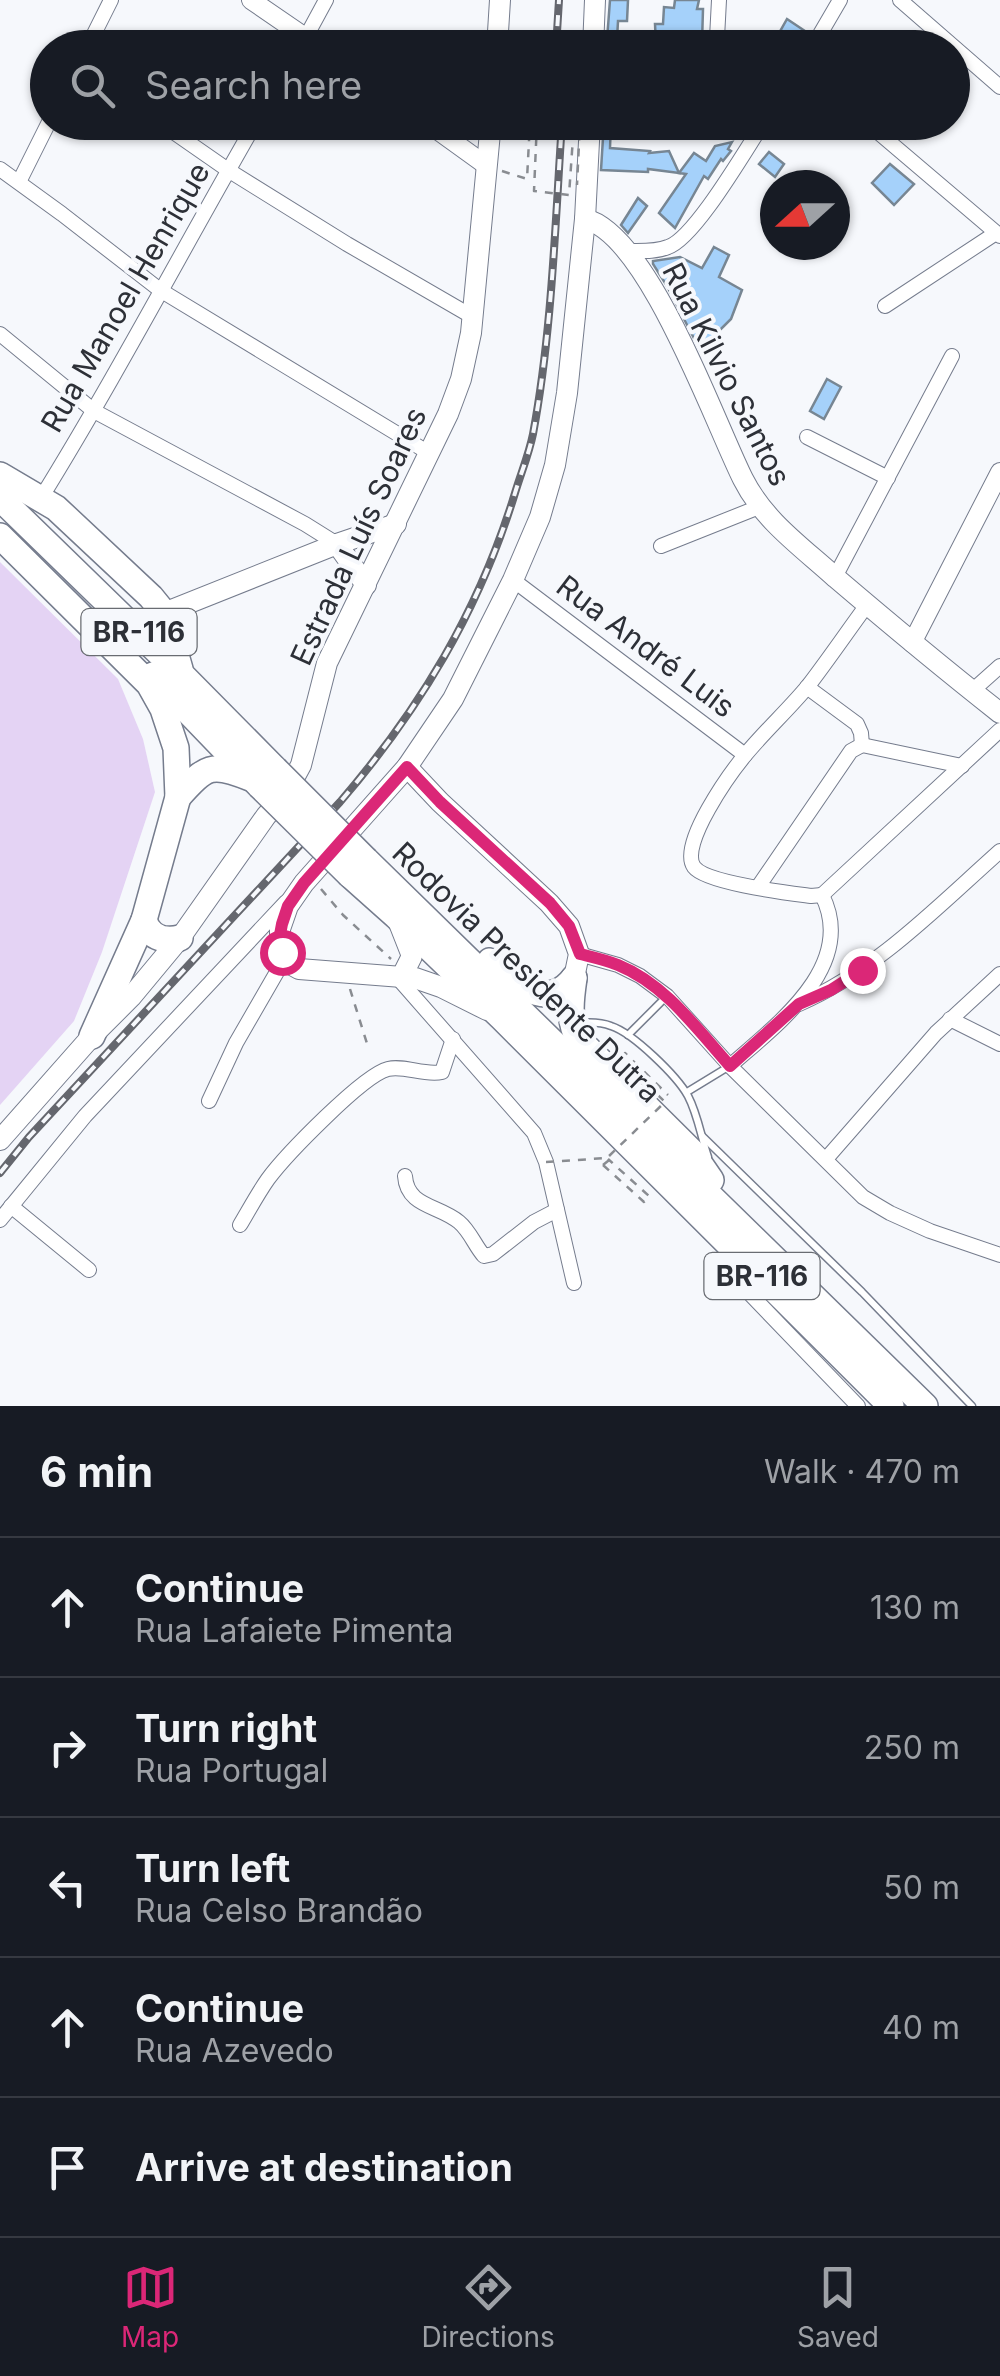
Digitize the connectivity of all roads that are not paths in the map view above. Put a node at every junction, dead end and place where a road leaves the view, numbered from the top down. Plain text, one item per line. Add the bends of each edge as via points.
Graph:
1 (111, 0) edge
2 (251, 0) edge
3 (326, 0) edge
4 (500, 0) edge
5 (595, 0) edge
6 (719, 0) edge
7 (840, 0) edge
8 (900, 0) edge
9 (97, 30) edge
10 (291, 30) edge
11 (314, 30) edge
12 (498, 30) edge
13 (594, 30) edge
14 (717, 30) edge
15 (822, 30) edge
16 (934, 30) edge
17 (970, 61) edge
18 (1000, 87) edge
19 (41, 140) edge
20 (185, 140) edge
21 (246, 140) edge
22 (451, 140) edge
23 (489, 140) edge
24 (589, 140) edge
25 (752, 140) edge
26 (887, 140) edge
27 (487, 166) junction
28 (0, 169) edge
29 (228, 170) junction
30 (19, 182) junction
31 (585, 219) junction
32 (998, 234) edge
33 (628, 251) junction
34 (160, 290) junction
35 (884, 306) dead end
36 (473, 317) junction
37 (0, 334) edge
38 (952, 356) dead end
39 (94, 412) junction
40 (807, 436) dead end
41 (429, 453) junction
42 (1000, 472) edge
43 (0, 475) edge
44 (888, 478) junction
45 (0, 498) edge
46 (41, 498) junction
47 (760, 507) junction
48 (0, 524) edge
49 (396, 524) junction
50 (0, 536) edge
51 (337, 544) junction
52 (661, 546) dead end
53 (835, 577) junction
54 (514, 580) junction
55 (366, 585) junction
56 (867, 606) junction
57 (164, 613) junction
58 (912, 643) junction
59 (1000, 666) edge
60 (182, 674) junction
61 (807, 687) junction
62 (972, 691) junction
63 (1000, 713) edge
64 (1000, 730) edge
65 (862, 746) junction
66 (745, 755) junction
67 (962, 766) junction
68 (407, 767) junction
69 (263, 778) junction
70 (178, 797) junction
71 (1000, 851) edge
72 (358, 868) junction
73 (307, 879) junction
74 (758, 888) junction
75 (822, 895) junction
76 (396, 916) junction
77 (424, 918) junction
78 (144, 920) junction
79 (180, 938) junction
80 (286, 958) junction
81 (577, 966) junction
82 (396, 970) junction
83 (1000, 974) edge
84 (535, 994) junction
85 (667, 996) junction
86 (799, 1004) junction
87 (502, 1018) junction
88 (950, 1019) junction
89 (574, 1022) junction
90 (92, 1036) junction
91 (628, 1036) junction
92 (453, 1038) junction
93 (1000, 1044) edge
94 (730, 1066) junction
95 (686, 1092) junction
96 (208, 1101) dead end
97 (702, 1136) junction
98 (0, 1140) edge
99 (632, 1146) junction
100 (826, 1158) junction
101 (712, 1168) junction
102 (405, 1176) dead end
103 (11, 1206) junction
104 (557, 1210) junction
105 (0, 1220) edge
106 (240, 1225) dead end
107 (742, 1226) junction
108 (1000, 1254) edge
109 (89, 1270) dead end
110 (574, 1283) dead end
111 (759, 1284) junction
112 (858, 1406) edge
113 (890, 1406) edge
114 (925, 1406) edge
115 (972, 1406) edge

1 - 9 street
2 - 10 street
3 - 11 street
4 - 12 main road
5 - 13 main road
6 - 14 street
7 - 15 street
8 - 16 street
17 - 18 street
19 - 30 street
20 - 29 street
21 - 29 street, Rua Manoel Henrique
22 - 27 street
23 - 27 main road, Estrada Luís Soares
24 - 31 main road
25 - 33 street via 681,240
26 - 32 street
27 - 36 main road, Estrada Luís Soares
28 - 30 street
29 - 34 street, Rua Manoel Henrique
29 - 36 street
30 - 34 street
31 - 33 main road, Rua Kilvio Santos
31 - 54 main road via 563,426 540,517
32 - 35 street
33 - 47 main road, Rua Kilvio Santos
34 - 39 street, Rua Manoel Henrique
34 - 41 street
36 - 41 main road, Estrada Luís Soares via 455,398
37 - 39 street
38 - 44 street
39 - 46 street, Rua Manoel Henrique
39 - 51 street
40 - 44 street
41 - 49 main road, Estrada Luís Soares
42 - 58 street
43 - 46 highway
44 - 53 street
45 - 60 highway, Rodovia Presidente Dutra / BR-116
46 - 57 highway
47 - 52 street
47 - 53 main road, Rua Kilvio Santos
48 - 69 highway, Rodovia Presidente Dutra / BR-116
49 - 51 main road
49 - 55 main road, Estrada Luís Soares
50 - 70 highway via 149,684 176,748
51 - 55 main road
51 - 57 main road
53 - 56 main road, Rua Kilvio Santos
54 - 66 street, Rua André Luis
54 - 68 main road via 453,699
55 - 79 main road, Estrada Luís Soares via 322,678 298,773
56 - 58 main road, Rua Kilvio Santos
56 - 61 street
57 - 60 highway
58 - 62 main road, Rua Kilvio Santos
59 - 62 street
60 - 69 highway, Rodovia Presidente Dutra / BR-116
61 - 65 street via 857,724
61 - 66 street
62 - 63 main road, Rua Kilvio Santos
64 - 67 street
65 - 67 street
65 - 74 street via 851,750
66 - 74 street via 707,812 690,856 697,870
67 - 75 street
68 - 73 main road
68 - 81 main road via 550,903 569,926
69 - 70 highway via 214,768
69 - 72 highway, Rodovia Presidente Dutra / BR-116, bridge
70 - 78 highway
71 - 86 street via 862,970
72 - 76 highway, Rodovia Presidente Dutra / BR-116
72 - 77 highway, Rodovia Presidente Dutra / BR-116
73 - 80 main road via 280,928
73 - 103 street via 85,1116
74 - 75 street
75 - 86 street via 830,938
76 - 82 main road via 412,956
76 - 87 highway, Rodovia Presidente Dutra / BR-116
77 - 84 highway via 450,928
77 - 107 highway, Rodovia Presidente Dutra / BR-116
78 - 79 highway via 158,938
78 - 90 highway
79 - 90 main road, Estrada Luís Soares
80 - 82 main road via 306,970
80 - 96 street
81 - 84 highway via 561,991
81 - 85 street via 618,965
81 - 89 highway
82 - 87 main road
82 - 92 street
83 - 88 street
84 - 89 street
85 - 91 lane
85 - 94 street
86 - 94 street
87 - 99 highway, Rodovia Presidente Dutra / BR-116
88 - 93 street
88 - 100 street
89 - 91 lane via 609,1025
89 - 101 street via 659,1102
89 - 107 highway via 578,1038 691,1151
90 - 98 main road, Estrada Luís Soares
91 - 95 lane
92 - 104 street via 534,1133
92 - 106 street via 442,1072 390,1068 340,1104 268,1178
94 - 95 lane
94 - 100 street
95 - 97 lane
97 - 101 lane
97 - 115 lane
99 - 111 highway
99 - 113 highway, Rodovia Presidente Dutra / BR-116
100 - 108 street via 863,1197 890,1213
101 - 107 street
102 - 104 street via 412,1197 460,1223 484,1256
103 - 105 street
103 - 109 street
104 - 110 street
107 - 114 highway, Rodovia Presidente Dutra / BR-116
111 - 112 street via 752,1295
111 - 113 highway

